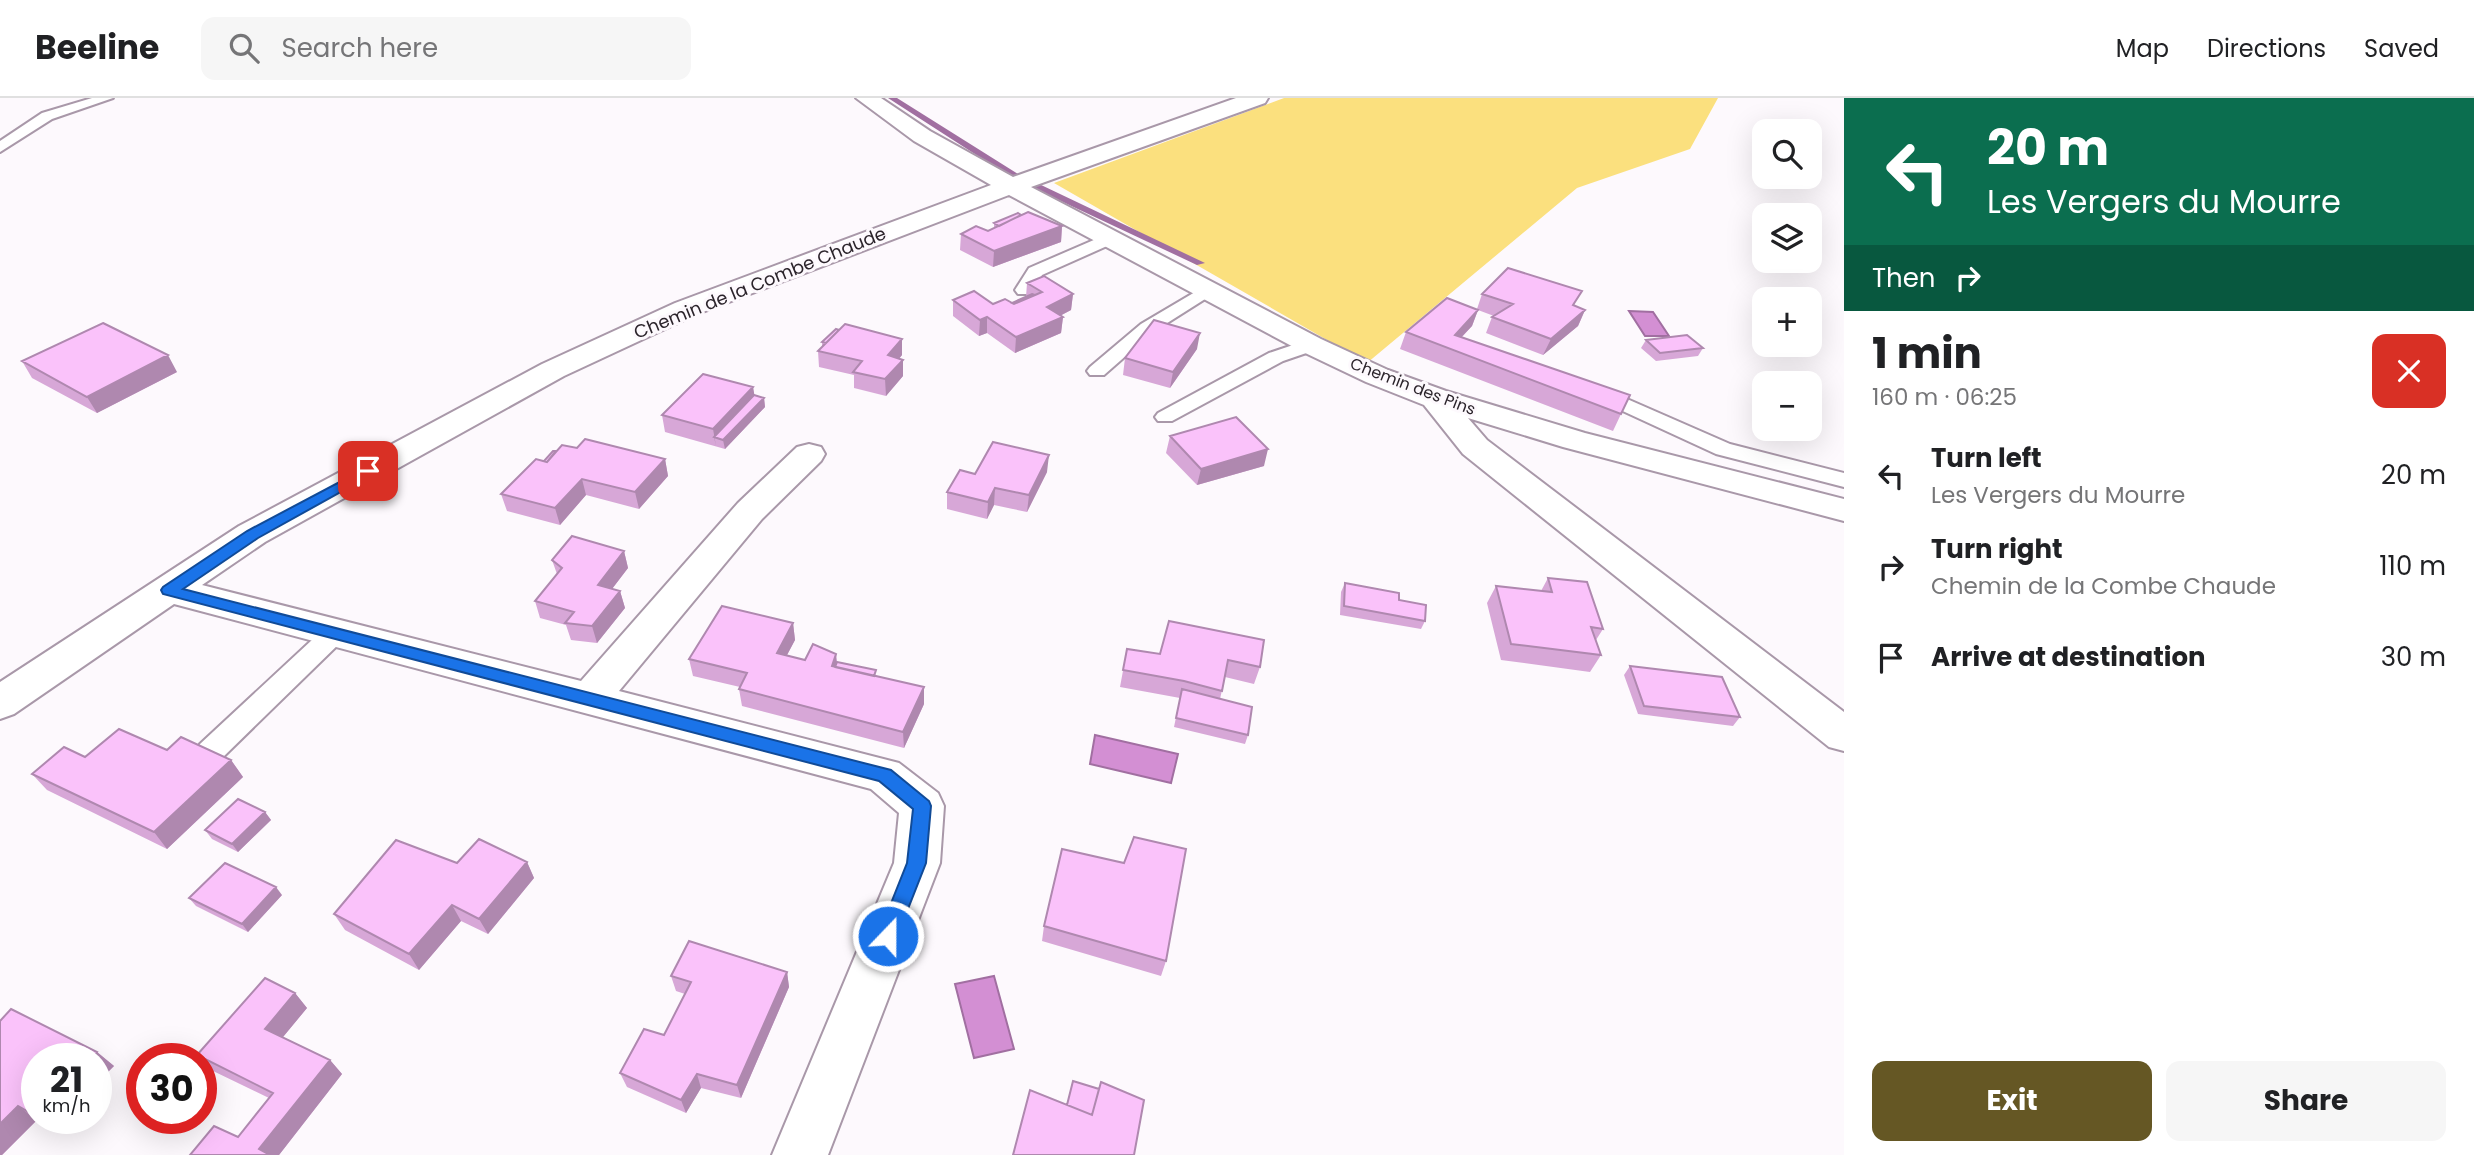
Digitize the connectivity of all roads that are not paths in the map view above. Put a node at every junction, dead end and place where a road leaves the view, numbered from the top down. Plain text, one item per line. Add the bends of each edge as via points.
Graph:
1 (106, 98) edge
2 (867, 98) edge
3 (1256, 98) edge
4 (0, 148) edge
5 (1020, 182) junction
6 (1110, 238) junction
7 (1024, 290) dead end
8 (1207, 290) junction
9 (1311, 345) junction
10 (1097, 371) dead end
11 (1580, 386) edge
12 (1435, 398) junction
13 (1165, 417) dead end
14 (809, 454) dead end
15 (1844, 480) edge
16 (1844, 510) edge
17 (169, 590) junction
18 (335, 633) junction
19 (589, 699) junction
20 (0, 702) edge
21 (1844, 735) edge
22 (210, 752) edge
23 (800, 1155) edge

1 - 4 lane via 47,116
2 - 5 street, Chemin des Pins via 922,135
3 - 5 street, Chemin de la Combe Chaude
5 - 6 street, Chemin des Pins
5 - 17 street, Chemin de la Combe Chaude via 685,309 553,370 252,534
6 - 7 lane via 1035,272
6 - 8 street, Chemin des Pins
8 - 9 street, Chemin des Pins
8 - 10 lane via 1147,328
9 - 12 street, Chemin des Pins
9 - 13 lane via 1276,357
11 - 15 lane via 1723,449
12 - 16 street, Chemin des Pins via 1574,440
12 - 21 street via 1475,447
14 - 19 street via 750,511
17 - 18 street
17 - 20 street, Chemin de la Combe Chaude
18 - 19 street
18 - 22 lane
19 - 23 street via 884,775 922,806 917,863

